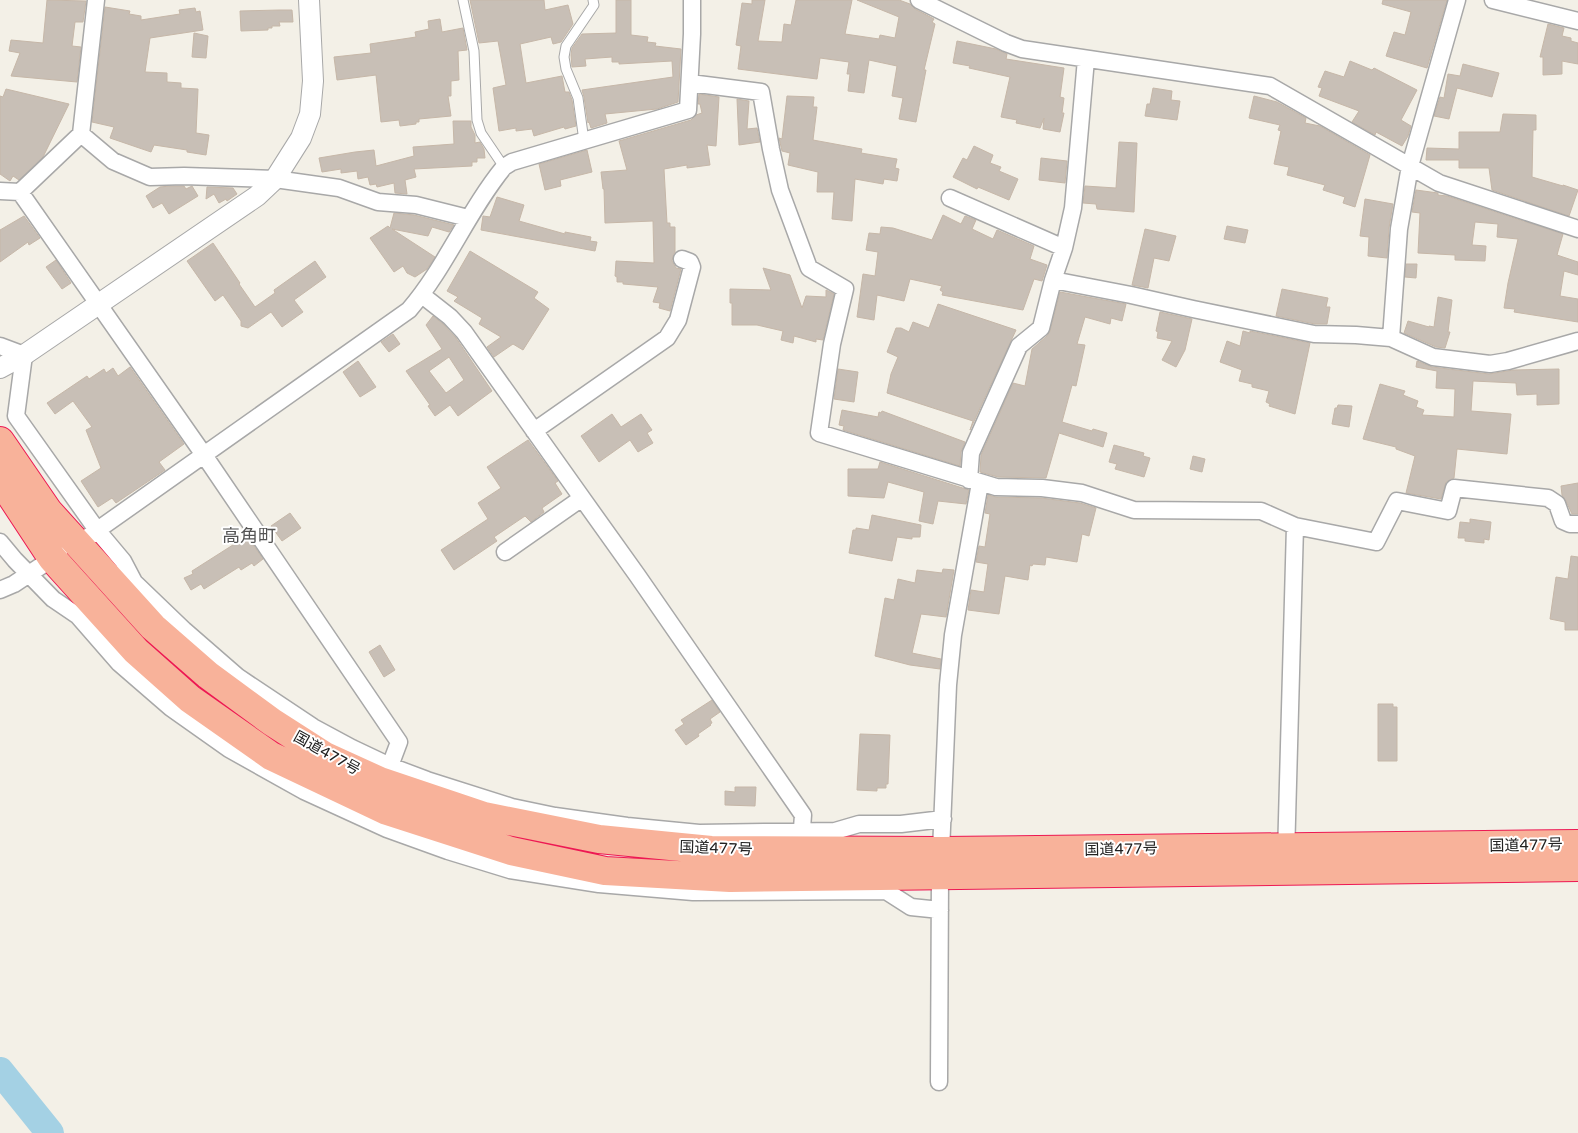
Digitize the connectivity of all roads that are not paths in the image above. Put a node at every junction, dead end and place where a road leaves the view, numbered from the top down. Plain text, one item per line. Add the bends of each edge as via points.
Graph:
1 (96, 0) edge
2 (308, 0) edge
3 (463, 0) edge
4 (593, 0) edge
5 (692, 0) edge
6 (919, 0) edge
7 (1457, 0) edge
8 (1493, 0) edge
9 (950, 8) edge
10 (1578, 21) edge
11 (1086, 59) junction
12 (690, 83) junction
13 (81, 134) junction
14 (584, 141) junction
15 (1410, 166) junction
16 (504, 167) junction
17 (274, 179) junction
18 (0, 192) edge
19 (20, 192) junction
20 (950, 198) dead end
21 (468, 218) junction
22 (1578, 229) edge
23 (1064, 248) junction
24 (682, 259) dead end
25 (1053, 280) junction
26 (422, 295) junction
27 (99, 304) junction
28 (1391, 338) junction
29 (1578, 341) edge
30 (0, 346) edge
31 (24, 355) junction
32 (0, 368) edge
33 (534, 431) junction
34 (0, 441) edge
35 (204, 455) junction
36 (0, 479) edge
37 (974, 481) junction
38 (582, 498) junction
39 (1578, 524) edge
40 (1295, 526) junction
41 (87, 537) junction
42 (0, 542) edge
43 (505, 552) dead end
44 (52, 558) junction
45 (29, 574) junction
46 (0, 590) edge
47 (390, 766) junction
48 (943, 819) junction
49 (802, 841) junction
50 (1578, 844) edge
51 (1286, 859) junction
52 (941, 863) junction
53 (1578, 867) edge
54 (940, 910) junction
55 (939, 1082) dead end

1 - 13 street
2 - 17 street via 313,81 310,114 301,138
3 - 16 lane via 474,51 477,120 481,133
4 - 14 lane via 594,5 566,46 564,58 578,98
5 - 12 street
6 - 9 street
7 - 15 street
8 - 10 street
9 - 11 street via 1006,43 1022,49
11 - 15 street via 1270,86
11 - 23 street via 1073,208
12 - 14 street via 688,110
12 - 37 street via 761,92 780,190 809,268 845,289 832,344 819,433
13 - 17 street via 113,161 150,177
13 - 19 street
14 - 16 street
15 - 22 street via 1439,183
15 - 28 street via 1399,228
16 - 21 street
17 - 21 street via 339,188 378,202 416,205
17 - 27 street via 257,196
18 - 19 street
19 - 27 street
20 - 23 street
21 - 26 street
23 - 25 street
24 - 33 street via 690,262 692,267 678,320 667,338
25 - 28 street via 1314,334
25 - 37 street via 1041,328 1019,346 971,454
26 - 33 street via 464,332
26 - 35 street via 390,324
27 - 31 street
27 - 35 street
28 - 29 street via 1433,357 1490,364
30 - 31 street
31 - 32 street
31 - 41 street via 16,416
33 - 38 street
34 - 41 highway, 国道477号 via 48,511
35 - 41 street
35 - 47 street via 399,742
36 - 44 highway, 国道477号
37 - 40 street via 996,487 1082,493 1134,510 1261,511
37 - 48 street via 948,685
38 - 43 street
38 - 49 street via 803,815
39 - 40 street via 1563,521 1557,504 1548,498 1454,488 1448,512 1397,501 1376,542
40 - 51 street
41 - 44 street
41 - 47 street via 123,562 134,582 238,677 313,727
41 - 49 highway, 国道477号 via 153,627 208,675 272,722 326,756 380,781 484,816 599,839 711,850
42 - 45 street
44 - 45 street
44 - 52 highway, 国道477号 via 136,650 190,699 271,756 387,811 512,851 605,871 730,878
45 - 46 street
45 - 54 street via 53,599 78,616 119,663 171,708 228,749 304,791 387,829 510,870 600,884 693,892 886,891 911,907
47 - 49 street via 468,794 554,816 627,826
48 - 49 street via 859,824
48 - 52 street
49 - 52 highway, 国道477号
50 - 51 highway, 国道477号
51 - 52 highway, 国道477号
51 - 53 highway, 国道477号
52 - 54 street
54 - 55 street

